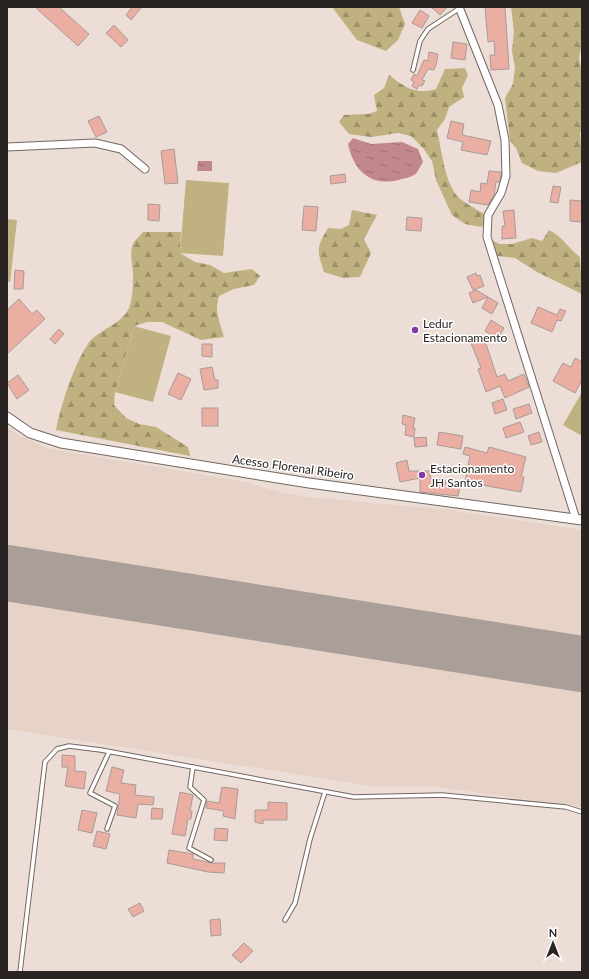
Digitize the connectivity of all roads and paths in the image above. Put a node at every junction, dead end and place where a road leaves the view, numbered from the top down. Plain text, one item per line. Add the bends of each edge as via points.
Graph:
1 (459, 7) edge
2 (413, 70) dead end
3 (7, 147) edge
4 (145, 169) dead end
5 (7, 417) edge
6 (579, 520) edge
7 (109, 752) junction
8 (193, 767) junction
9 (325, 792) junction
10 (582, 812) edge
11 (107, 830) dead end
12 (211, 860) dead end
13 (285, 920) dead end
14 (20, 972) edge

1 - 2 lane via 428,29 420,41
1 - 6 street via 498,105 505,140 506,176 501,193 488,216 487,237
3 - 4 street via 95,143 121,149
5 - 6 street, Acesso Florenal Ribeiro via 30,432 61,443 314,483
7 - 8 lane
7 - 11 lane via 90,793 115,806
7 - 14 lane via 69,746 57,749 45,762
8 - 9 lane
8 - 12 lane via 190,787 204,800 190,848
9 - 10 lane via 354,797 442,795 566,807
9 - 13 lane via 310,839 295,903

